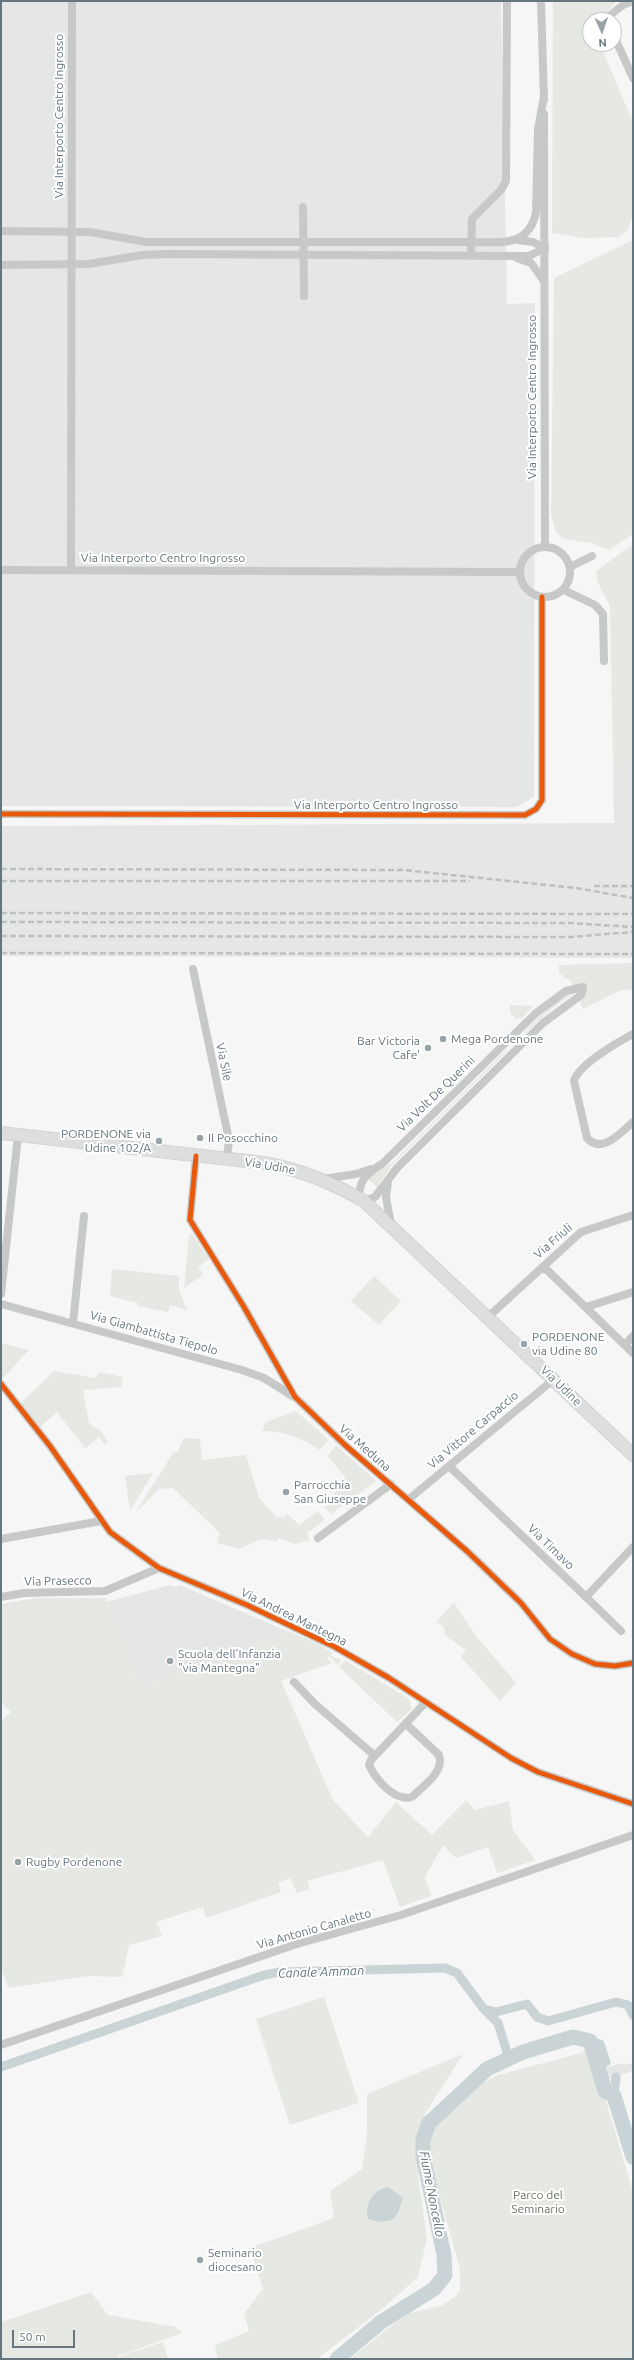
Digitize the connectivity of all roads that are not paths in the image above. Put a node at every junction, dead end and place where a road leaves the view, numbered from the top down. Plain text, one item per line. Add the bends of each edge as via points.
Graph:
1 (72, 1) edge
2 (507, 1) edge
3 (541, 1) edge
4 (633, 1) edge
5 (615, 12) edge
6 (621, 52) edge
7 (633, 78) edge
8 (544, 96) junction
9 (304, 206) dead end
10 (1, 231) edge
11 (72, 231) junction
12 (517, 240) junction
13 (470, 242) junction
14 (304, 243) junction
15 (545, 248) junction
16 (304, 255) junction
17 (470, 255) junction
18 (513, 256) junction
19 (1, 265) edge
20 (72, 266) junction
21 (544, 281) junction
22 (304, 296) dead end
23 (545, 546) junction
24 (592, 556) dead end
25 (570, 567) junction
26 (1, 570) edge
27 (71, 570) junction
28 (519, 572) junction
29 (564, 590) junction
30 (542, 597) junction
31 (604, 662) dead end
32 (1, 814) edge
33 (193, 970) dead end
34 (633, 1034) edge
35 (507, 1042) junction
36 (515, 1050) junction
37 (633, 1122) edge
38 (1, 1133) edge
39 (18, 1135) junction
40 (196, 1156) junction
41 (227, 1159) junction
42 (375, 1168) junction
43 (390, 1175) junction
44 (323, 1179) junction
45 (362, 1199) junction
46 (633, 1215) edge
47 (84, 1216) dead end
48 (391, 1226) junction
49 (543, 1268) junction
50 (633, 1292) edge
51 (1, 1294) edge
52 (1, 1304) edge
53 (586, 1307) junction
54 (488, 1317) junction
55 (73, 1323) junction
56 (633, 1336) edge
57 (625, 1345) junction
58 (633, 1353) edge
59 (553, 1380) junction
60 (1, 1384) edge
61 (295, 1397) junction
62 (633, 1455) edge
63 (449, 1466) junction
64 (391, 1484) junction
65 (409, 1499) junction
66 (102, 1521) junction
67 (318, 1538) dead end
68 (1, 1539) edge
69 (633, 1547) edge
70 (159, 1568) junction
71 (1, 1597) edge
72 (586, 1597) junction
73 (621, 1631) dead end
74 (633, 1663) edge
75 (294, 1682) dead end
76 (426, 1702) junction
77 (406, 1724) junction
78 (375, 1756) junction
79 (633, 1804) edge
80 (633, 1835) edge
81 (1, 2045) edge

1 - 11 street, Via Interporto Centro Ingrosso
2 - 13 street via 506,181 501,190 472,219
3 - 8 street, Via Interporto Centro Ingrosso
4 - 5 street
6 - 7 street
8 - 12 street, Via Interporto Centro Ingrosso via 538,129 536,212 533,225
8 - 15 street, Via Interporto Centro Ingrosso
9 - 14 street
10 - 11 street
11 - 14 street via 146,242
11 - 20 street, Via Interporto Centro Ingrosso
12 - 13 street
12 - 15 street via 533,242
13 - 14 street
13 - 17 street
14 - 16 street
15 - 18 street via 529,256
15 - 21 street, Via Interporto Centro Ingrosso
16 - 17 street
16 - 20 street via 142,255
16 - 22 street
17 - 18 street
18 - 21 street via 531,263
19 - 20 street
20 - 27 street, Via Interporto Centro Ingrosso
21 - 23 street, Via Interporto Centro Ingrosso
23 - 25 street via 562,552
23 - 28 street via 530,552 524,558
24 - 25 street
25 - 29 street via 570,579
26 - 27 street, Via Interporto Centro Ingrosso
27 - 28 street, Via Interporto Centro Ingrosso
28 - 30 street via 527,589
29 - 30 street
29 - 31 street via 595,605 603,614
30 - 32 street, Via Interporto Centro Ingrosso via 542,800 536,809 525,815
33 - 41 street, Via Sile via 229,1140
34 - 37 street via 606,1050 578,1072 574,1081 590,1142 598,1145 608,1142
35 - 36 street
35 - 36 street, Via Volt De Querini via 536,1013 559,996 566,991 584,986 581,995 543,1023
35 - 42 street, Via Volt De Querini
36 - 43 street, Via Volt De Querini
38 - 39 main road, Via Udine
39 - 40 main road, Via Udine
39 - 51 street
40 - 41 main road, Via Udine
40 - 61 street, Via Meduna via 190,1220 244,1307
41 - 44 main road, Via Udine via 292,1168
42 - 44 street, Via Volt De Querini
42 - 45 street, Via Volt De Querini via 366,1174 362,1182
43 - 45 street, Via Volt De Querini via 375,1197
43 - 48 street via 386,1197
44 - 45 main road, Via Udine
45 - 48 main road, Via Udine
46 - 49 street, Via Friuli via 581,1232
47 - 55 street
48 - 54 main road, Via Udine
49 - 53 street
49 - 54 street, Via Friuli
50 - 53 street
52 - 55 street, Via Giambattista Tiepolo
53 - 57 street
54 - 59 main road, Via Udine
55 - 61 street, Via Giambattista Tiepolo via 242,1370 264,1378
56 - 57 street
57 - 58 street
59 - 62 main road, Via Udine
59 - 63 street, Via Vittore Carpaccio
60 - 66 street, Via Andrea Mantegna via 50,1446
61 - 64 street, Via Meduna
63 - 65 street, Via Vittore Carpaccio
63 - 72 street, Via Timavo
64 - 65 street, Via Meduna
64 - 67 street
65 - 74 street, Via Meduna via 521,1603 550,1639 572,1654 594,1664 616,1666
66 - 68 street
66 - 70 street, Via Andrea Mantegna via 116,1537
69 - 72 street
70 - 71 street, Via Prasecco via 105,1591 24,1593
70 - 76 street, Via Andrea Mantegna via 335,1646
72 - 73 street, Via Timavo
75 - 78 street via 315,1704
76 - 77 street
76 - 79 street, Via Andrea Mantegna via 511,1758 538,1772
77 - 78 street
77 - 78 street via 439,1755 438,1771 412,1797 398,1797 372,1773 369,1765
80 - 81 street, Via Antonio Canaletto via 401,1915 303,1942

